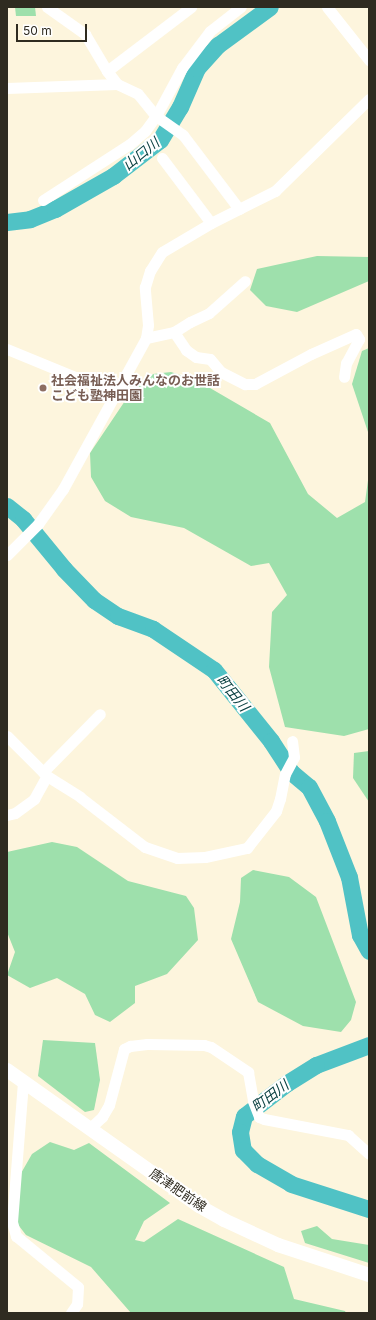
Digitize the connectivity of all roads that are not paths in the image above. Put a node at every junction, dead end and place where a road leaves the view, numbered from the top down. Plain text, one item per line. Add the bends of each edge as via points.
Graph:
1 (47, 7) edge
2 (190, 7) edge
3 (240, 7) edge
4 (327, 7) edge
5 (369, 60) edge
6 (107, 71) junction
7 (117, 84) junction
8 (7, 88) edge
9 (369, 99) edge
10 (156, 116) junction
11 (162, 158) dead end
12 (43, 200) dead end
13 (239, 209) junction
14 (211, 223) junction
15 (245, 281) dead end
16 (174, 332) junction
17 (146, 338) junction
18 (7, 349) edge
19 (344, 377) dead end
20 (114, 394) junction
21 (7, 555) edge
22 (100, 714) dead end
23 (7, 736) edge
24 (292, 741) dead end
25 (45, 774) junction
26 (7, 815) edge
27 (7, 1070) edge
28 (23, 1082) junction
29 (89, 1129) junction
30 (369, 1154) edge
31 (369, 1274) edge
32 (71, 1313) edge

1 - 6 street via 85,34
2 - 6 street
3 - 10 street via 210,31 182,68
4 - 5 street
6 - 7 street
7 - 8 street
7 - 10 street via 138,94
9 - 13 street via 285,184
10 - 12 street via 130,144
10 - 13 street via 183,136
11 - 14 street
13 - 14 street
14 - 17 street via 162,252 150,271 145,287 148,325
15 - 16 street via 209,313
16 - 17 street
16 - 19 street via 186,350 196,357 210,359 221,372 245,384 255,384 311,354 356,334 359,339 346,363
17 - 20 street
18 - 20 street
20 - 21 street via 63,489 38,524
22 - 25 street
23 - 25 street
24 - 25 street via 294,757 284,774 276,811 246,848 205,857 177,858 145,847 80,797
25 - 26 street via 34,799 15,813
27 - 28 main road, 唐津肥前線
28 - 29 main road, 唐津肥前線
28 - 32 street via 12,1222 16,1236 78,1287 76,1304
29 - 30 street via 110,1105 124,1049 130,1046 180,1044 211,1046 248,1072 253,1101 258,1114 264,1119 348,1135
29 - 31 main road, 唐津肥前線 via 199,1206 230,1223 278,1245

